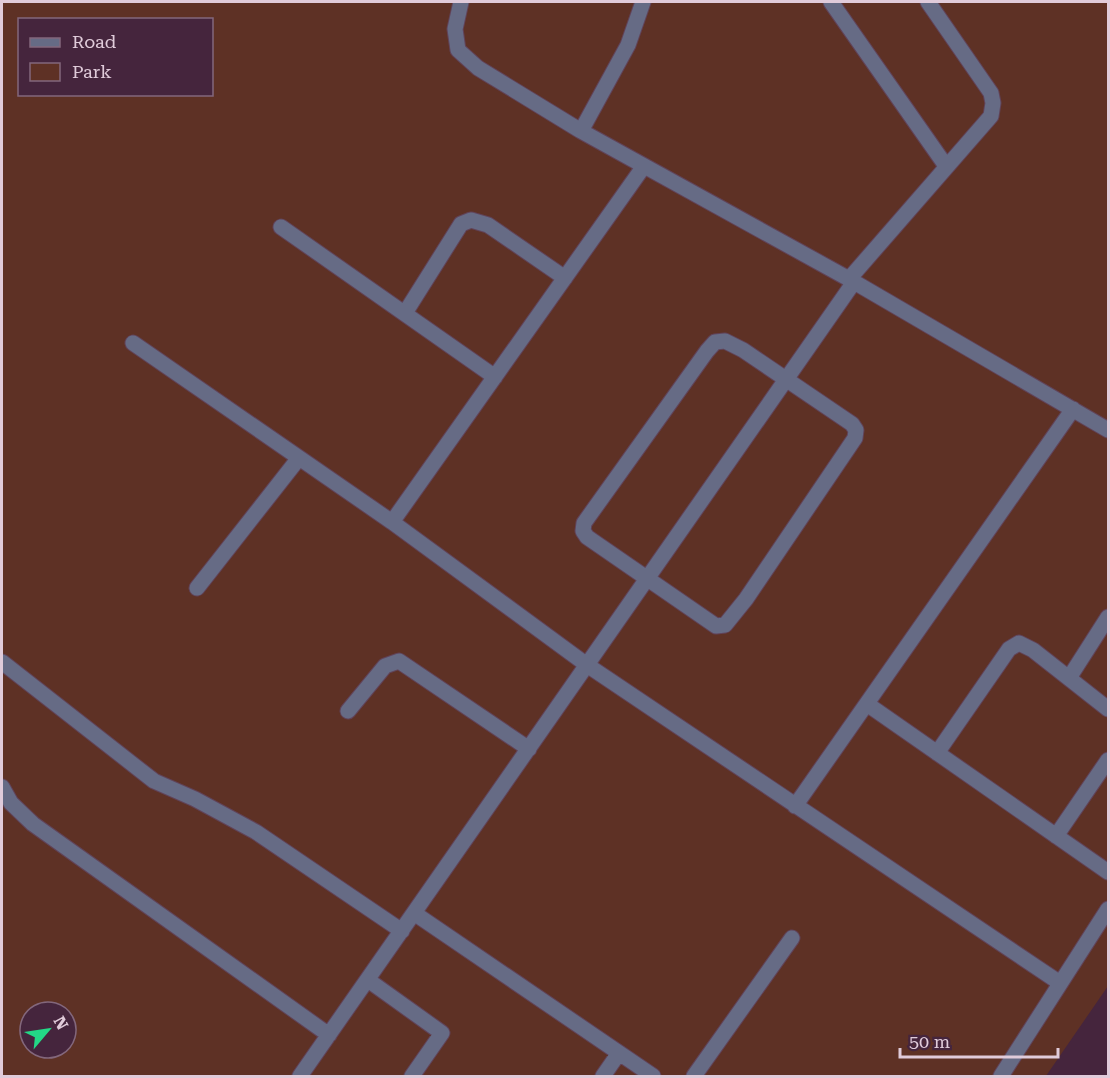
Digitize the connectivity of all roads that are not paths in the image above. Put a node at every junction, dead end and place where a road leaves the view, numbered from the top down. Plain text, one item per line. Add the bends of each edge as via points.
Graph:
1 (461, 2) edge
2 (643, 2) edge
3 (831, 2) edge
4 (928, 2) edge
5 (581, 131) junction
6 (644, 166) junction
7 (946, 166) junction
8 (281, 226) dead end
9 (565, 278) junction
10 (852, 281) junction
11 (405, 313) junction
12 (132, 343) dead end
13 (495, 377) junction
14 (785, 381) junction
15 (1073, 409) junction
16 (1108, 430) edge
17 (299, 458) junction
18 (392, 522) junction
19 (647, 580) junction
20 (197, 588) dead end
21 (1108, 617) edge
22 (2, 662) edge
23 (587, 665) junction
24 (1069, 678) junction
25 (867, 704) junction
26 (1108, 709) edge
27 (348, 711) dead end
28 (529, 749) junction
29 (937, 753) junction
30 (1108, 760) edge
31 (2, 788) edge
32 (795, 806) junction
33 (1056, 836) junction
34 (1108, 872) edge
35 (1108, 909) edge
36 (414, 913) junction
37 (402, 931) junction
38 (792, 938) dead end
39 (368, 980) junction
40 (1060, 983) junction
41 (329, 1035) junction
42 (619, 1053) junction
43 (300, 1077) edge
44 (412, 1077) edge
45 (603, 1077) edge
46 (653, 1077) edge
47 (693, 1077) edge
48 (1001, 1077) edge

1 - 5 street via 455,29 458,50 478,68
2 - 5 street via 628,45
3 - 7 street
4 - 7 street via 991,93 993,103 991,116
5 - 6 street
6 - 9 street
6 - 10 street
7 - 10 street
8 - 11 street
9 - 11 street via 488,225 471,220 461,224
9 - 13 street
10 - 14 street
10 - 15 street
11 - 13 street
12 - 17 street
13 - 18 street
14 - 19 street
14 - 19 street via 743,350 725,341 715,342 584,523 586,537
14 - 19 street via 852,424 855,438 746,599 725,625 716,626
15 - 16 street
15 - 25 street
17 - 18 street
17 - 20 street
18 - 23 street
19 - 23 street
21 - 24 street
22 - 37 street via 154,781 256,832
23 - 28 street
23 - 32 street
24 - 26 street
24 - 29 street via 1019,643 1009,649
25 - 29 street
25 - 32 street
27 - 28 street via 385,666 399,661
28 - 36 street
29 - 33 street
30 - 33 street
31 - 41 street via 33,824
32 - 40 street
33 - 34 street
35 - 40 street
36 - 37 street
36 - 42 street
37 - 39 street
38 - 47 street
39 - 41 street
39 - 44 street via 442,1033
40 - 48 street
41 - 43 street
42 - 45 street
42 - 46 street

